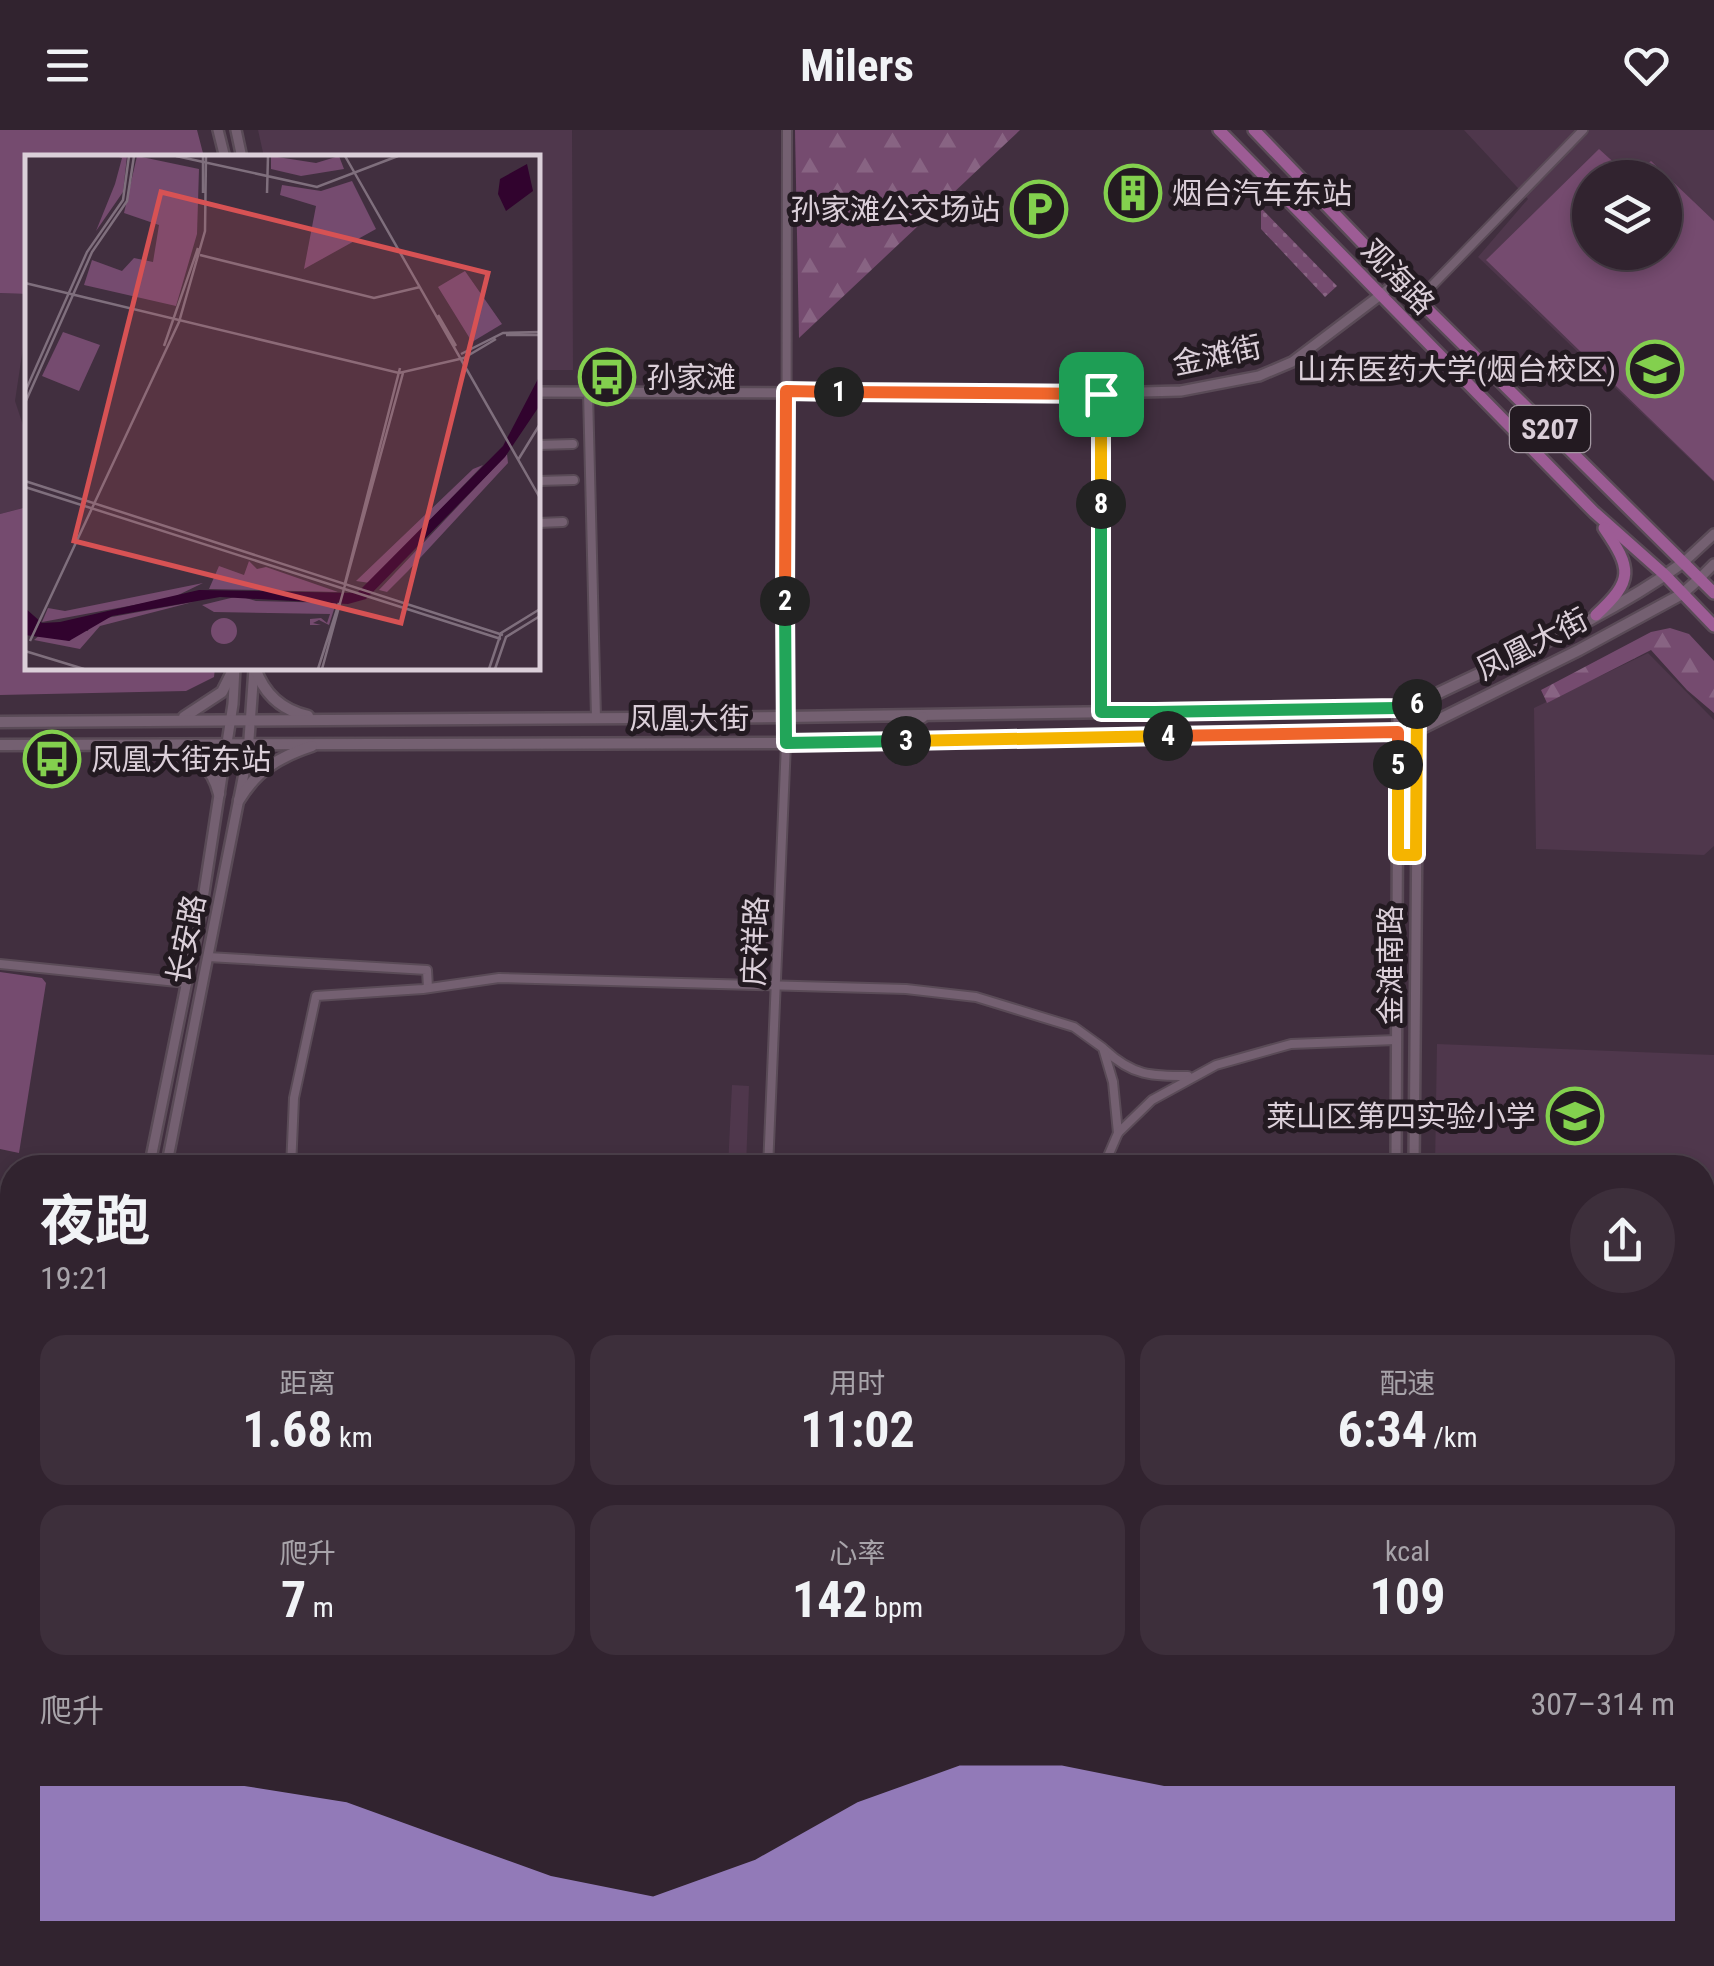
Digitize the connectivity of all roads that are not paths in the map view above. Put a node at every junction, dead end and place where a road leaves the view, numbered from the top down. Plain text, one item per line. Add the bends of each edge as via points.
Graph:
1 (218, 130) edge
2 (236, 130) edge
3 (788, 130) edge
4 (1219, 130) edge
5 (1254, 130) edge
6 (1583, 130) edge
7 (224, 155) edge
8 (241, 155) edge
9 (1400, 281) junction
10 (1380, 294) junction
11 (1418, 300) junction
12 (786, 391) junction
13 (540, 392) edge
14 (588, 392) junction
15 (1101, 394) junction
16 (573, 444) dead end
17 (540, 445) edge
18 (540, 480) edge
19 (574, 480) dead end
20 (1594, 512) junction
21 (563, 522) dead end
22 (540, 523) edge
23 (1714, 534) edge
24 (1684, 562) junction
25 (1714, 564) edge
26 (1665, 575) junction
27 (1699, 578) junction
28 (1714, 593) edge
29 (1682, 594) junction
30 (1596, 616) junction
31 (1714, 626) edge
32 (234, 670) edge
33 (235, 670) edge
34 (255, 670) edge
35 (256, 670) edge
36 (1418, 703) junction
37 (1398, 708) junction
38 (1328, 709) junction
39 (1101, 712) junction
40 (939, 715) junction
41 (785, 717) junction
42 (596, 718) junction
43 (636, 718) junction
44 (252, 719) junction
45 (319, 719) junction
46 (178, 720) junction
47 (230, 720) junction
48 (0, 722) edge
49 (1418, 730) junction
50 (1398, 732) junction
51 (1331, 733) junction
52 (940, 740) junction
53 (226, 742) junction
54 (249, 742) junction
55 (324, 742) junction
56 (158, 743) junction
57 (630, 743) junction
58 (786, 743) junction
59 (0, 745) edge
60 (219, 794) junction
61 (239, 800) junction
62 (1398, 855) junction
63 (1416, 855) junction
64 (208, 956) junction
65 (0, 964) edge
66 (186, 983) junction
67 (776, 986) junction
68 (428, 988) junction
69 (1396, 1040) junction
70 (1103, 1048) junction
71 (1192, 1076) junction
72 (1118, 1133) junction
73 (152, 1155) edge
74 (169, 1155) edge
75 (292, 1155) edge
76 (769, 1155) edge
77 (1109, 1155) edge
78 (1396, 1155) edge
79 (1414, 1155) edge

1 - 7 street
2 - 8 street
3 - 12 street, 庆祥路
4 - 10 main road, 观海路 / S207
5 - 9 main road, 观海路 / S207
6 - 11 street
9 - 10 street, 金滩街
9 - 11 main road, 观海路 / S207
10 - 15 street, 金滩街 via 1292,362 1259,376 1181,391
10 - 20 main road, 观海路 / S207
11 - 24 main road, 观海路 / S207
12 - 14 street, 金滩街
12 - 15 street, 金滩街
12 - 41 street, 庆祥路
13 - 14 street, 金滩街
14 - 42 street
15 - 39 street
16 - 17 street
18 - 19 street
20 - 26 main road, 观海路 / S207
20 - 30 main road via 1624,557 1626,572
21 - 22 street
23 - 24 street
24 - 26 main road, 凤凰大街
24 - 27 main road, 观海路 / S207
25 - 27 street
26 - 29 main road, 观海路 / S207
26 - 30 main road, 凤凰大街
27 - 28 main road, 观海路 / S207
27 - 29 main road, 凤凰大街
29 - 31 main road, 观海路 / S207
29 - 49 main road, 凤凰大街
30 - 36 main road, 凤凰大街
32 - 46 main road via 222,692
33 - 47 street, 长安路
34 - 44 street, 长安路
35 - 45 main road via 267,694 282,706
36 - 37 main road, 凤凰大街
36 - 49 street, 金滩南路
37 - 38 main road, 凤凰大街
37 - 50 street, 金滩南路
38 - 39 main road, 凤凰大街
38 - 51 main road via 1306,712 1300,725
39 - 40 main road, 凤凰大街
40 - 41 main road, 凤凰大街
40 - 52 main road via 919,718 910,728 914,737
41 - 43 main road, 凤凰大街
41 - 58 street, 庆祥路
42 - 43 main road, 凤凰大街
42 - 45 main road, 凤凰大街
43 - 57 main road via 666,723 668,731 658,740
44 - 45 main road, 凤凰大街
44 - 47 main road, 凤凰大街
44 - 54 street, 长安路
46 - 47 main road, 凤凰大街
46 - 48 main road, 凤凰大街
47 - 53 street, 长安路
49 - 50 main road, 凤凰大街
49 - 63 street, 金滩南路
50 - 51 main road, 凤凰大街
50 - 62 street, 金滩南路
51 - 52 main road, 凤凰大街
52 - 58 main road, 凤凰大街
53 - 54 main road, 凤凰大街
53 - 56 main road, 凤凰大街
53 - 60 street, 长安路
54 - 55 main road, 凤凰大街
54 - 61 street, 长安路
55 - 57 main road, 凤凰大街
55 - 61 main road via 271,763
56 - 59 main road, 凤凰大街
56 - 60 main road via 202,761
57 - 58 main road, 凤凰大街
58 - 67 street, 庆祥路
60 - 66 street, 长安路
61 - 64 street, 长安路
62 - 63 street
62 - 69 street, 金滩南路
63 - 79 street, 金滩南路
64 - 68 street via 427,970
64 - 74 street, 长安路
65 - 66 street
66 - 73 street, 长安路
67 - 68 street via 499,978
67 - 70 street via 976,997 1074,1027
67 - 76 street, 庆祥路
68 - 75 street via 316,996 294,1098
69 - 71 street via 1291,1044
69 - 78 street, 金滩南路
70 - 71 street via 1124,1067
70 - 72 street
71 - 72 street via 1152,1100
72 - 77 street

